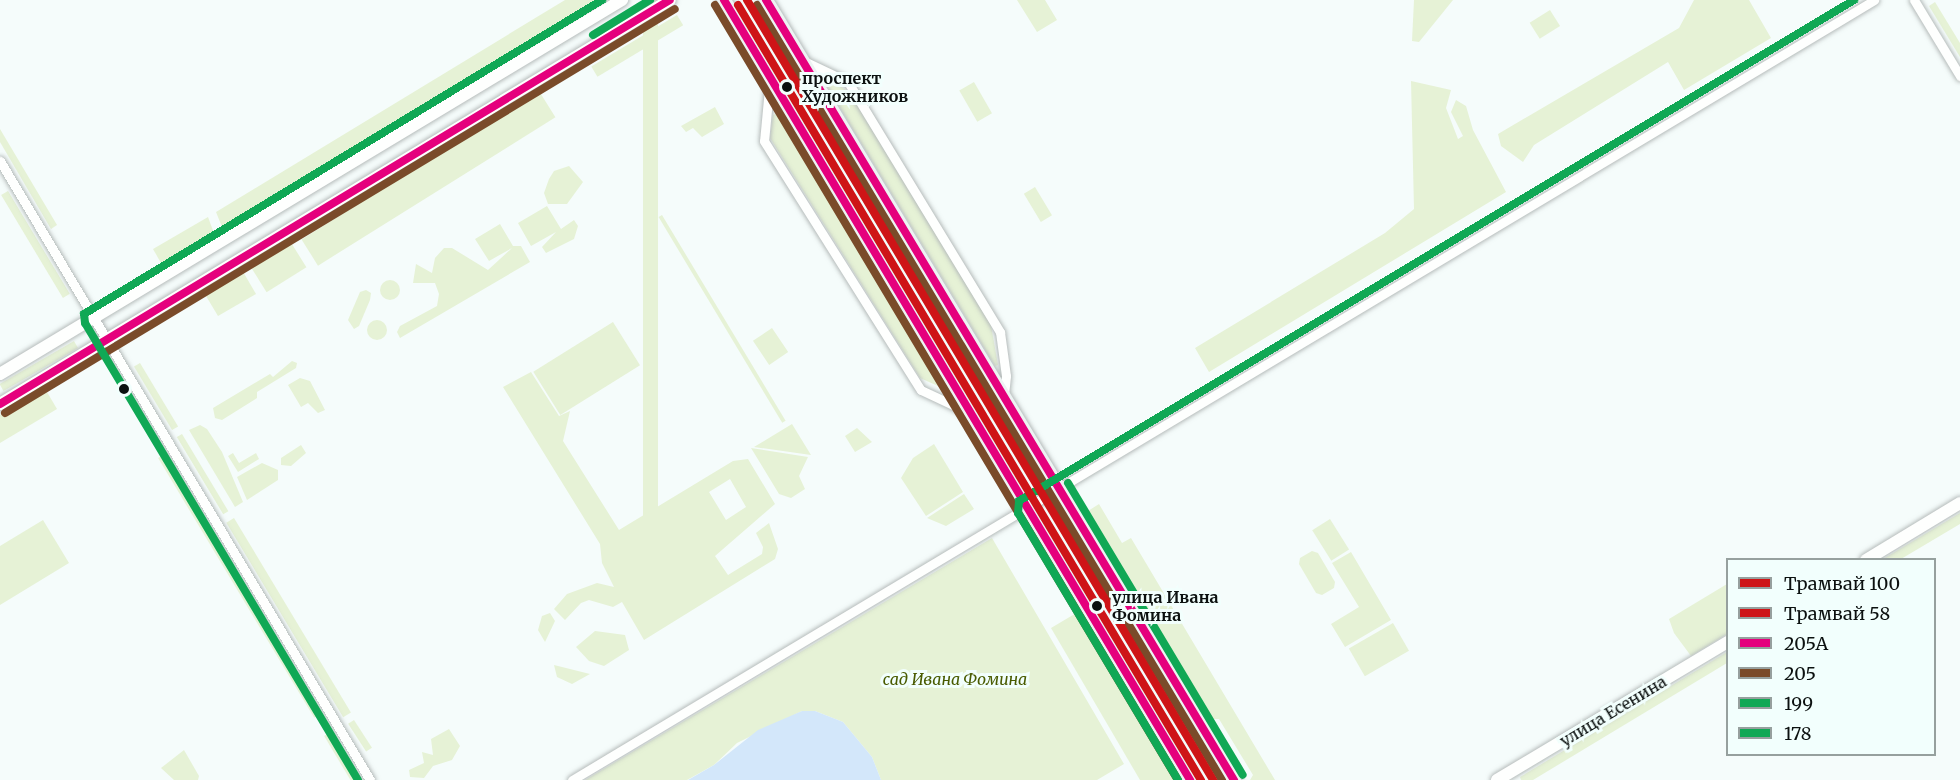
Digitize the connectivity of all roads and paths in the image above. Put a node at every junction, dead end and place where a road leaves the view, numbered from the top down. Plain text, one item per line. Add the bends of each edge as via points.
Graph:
1 (622, 0) edge
2 (670, 0) edge
3 (724, 0) edge
4 (766, 0) edge
5 (1874, 0) edge
6 (1914, 0) edge
7 (802, 60) junction
8 (1960, 76) edge
9 (770, 78) junction
10 (0, 161) edge
11 (94, 318) junction
12 (107, 340) junction
13 (0, 374) edge
14 (1004, 396) junction
15 (0, 404) edge
16 (970, 413) junction
17 (1059, 488) junction
18 (1960, 503) edge
19 (1027, 508) junction
20 (1869, 558) edge
21 (1726, 643) edge
22 (370, 780) edge
23 (572, 780) edge
24 (1190, 780) edge
25 (1234, 780) edge
26 (1497, 780) edge

1 - 11 street
2 - 12 street
3 - 9 main road
4 - 7 main road
5 - 17 street
6 - 8 street
7 - 14 main road
7 - 14 street via 848,82 1000,332 1006,376
9 - 16 main road
9 - 16 street via 764,141 921,390
10 - 11 street
11 - 12 street
11 - 13 street
12 - 15 street
12 - 22 street
14 - 17 main road
16 - 19 main road
17 - 19 street
17 - 25 main road
18 - 20 street
19 - 23 street
19 - 24 main road
21 - 26 street, улица Есенина

